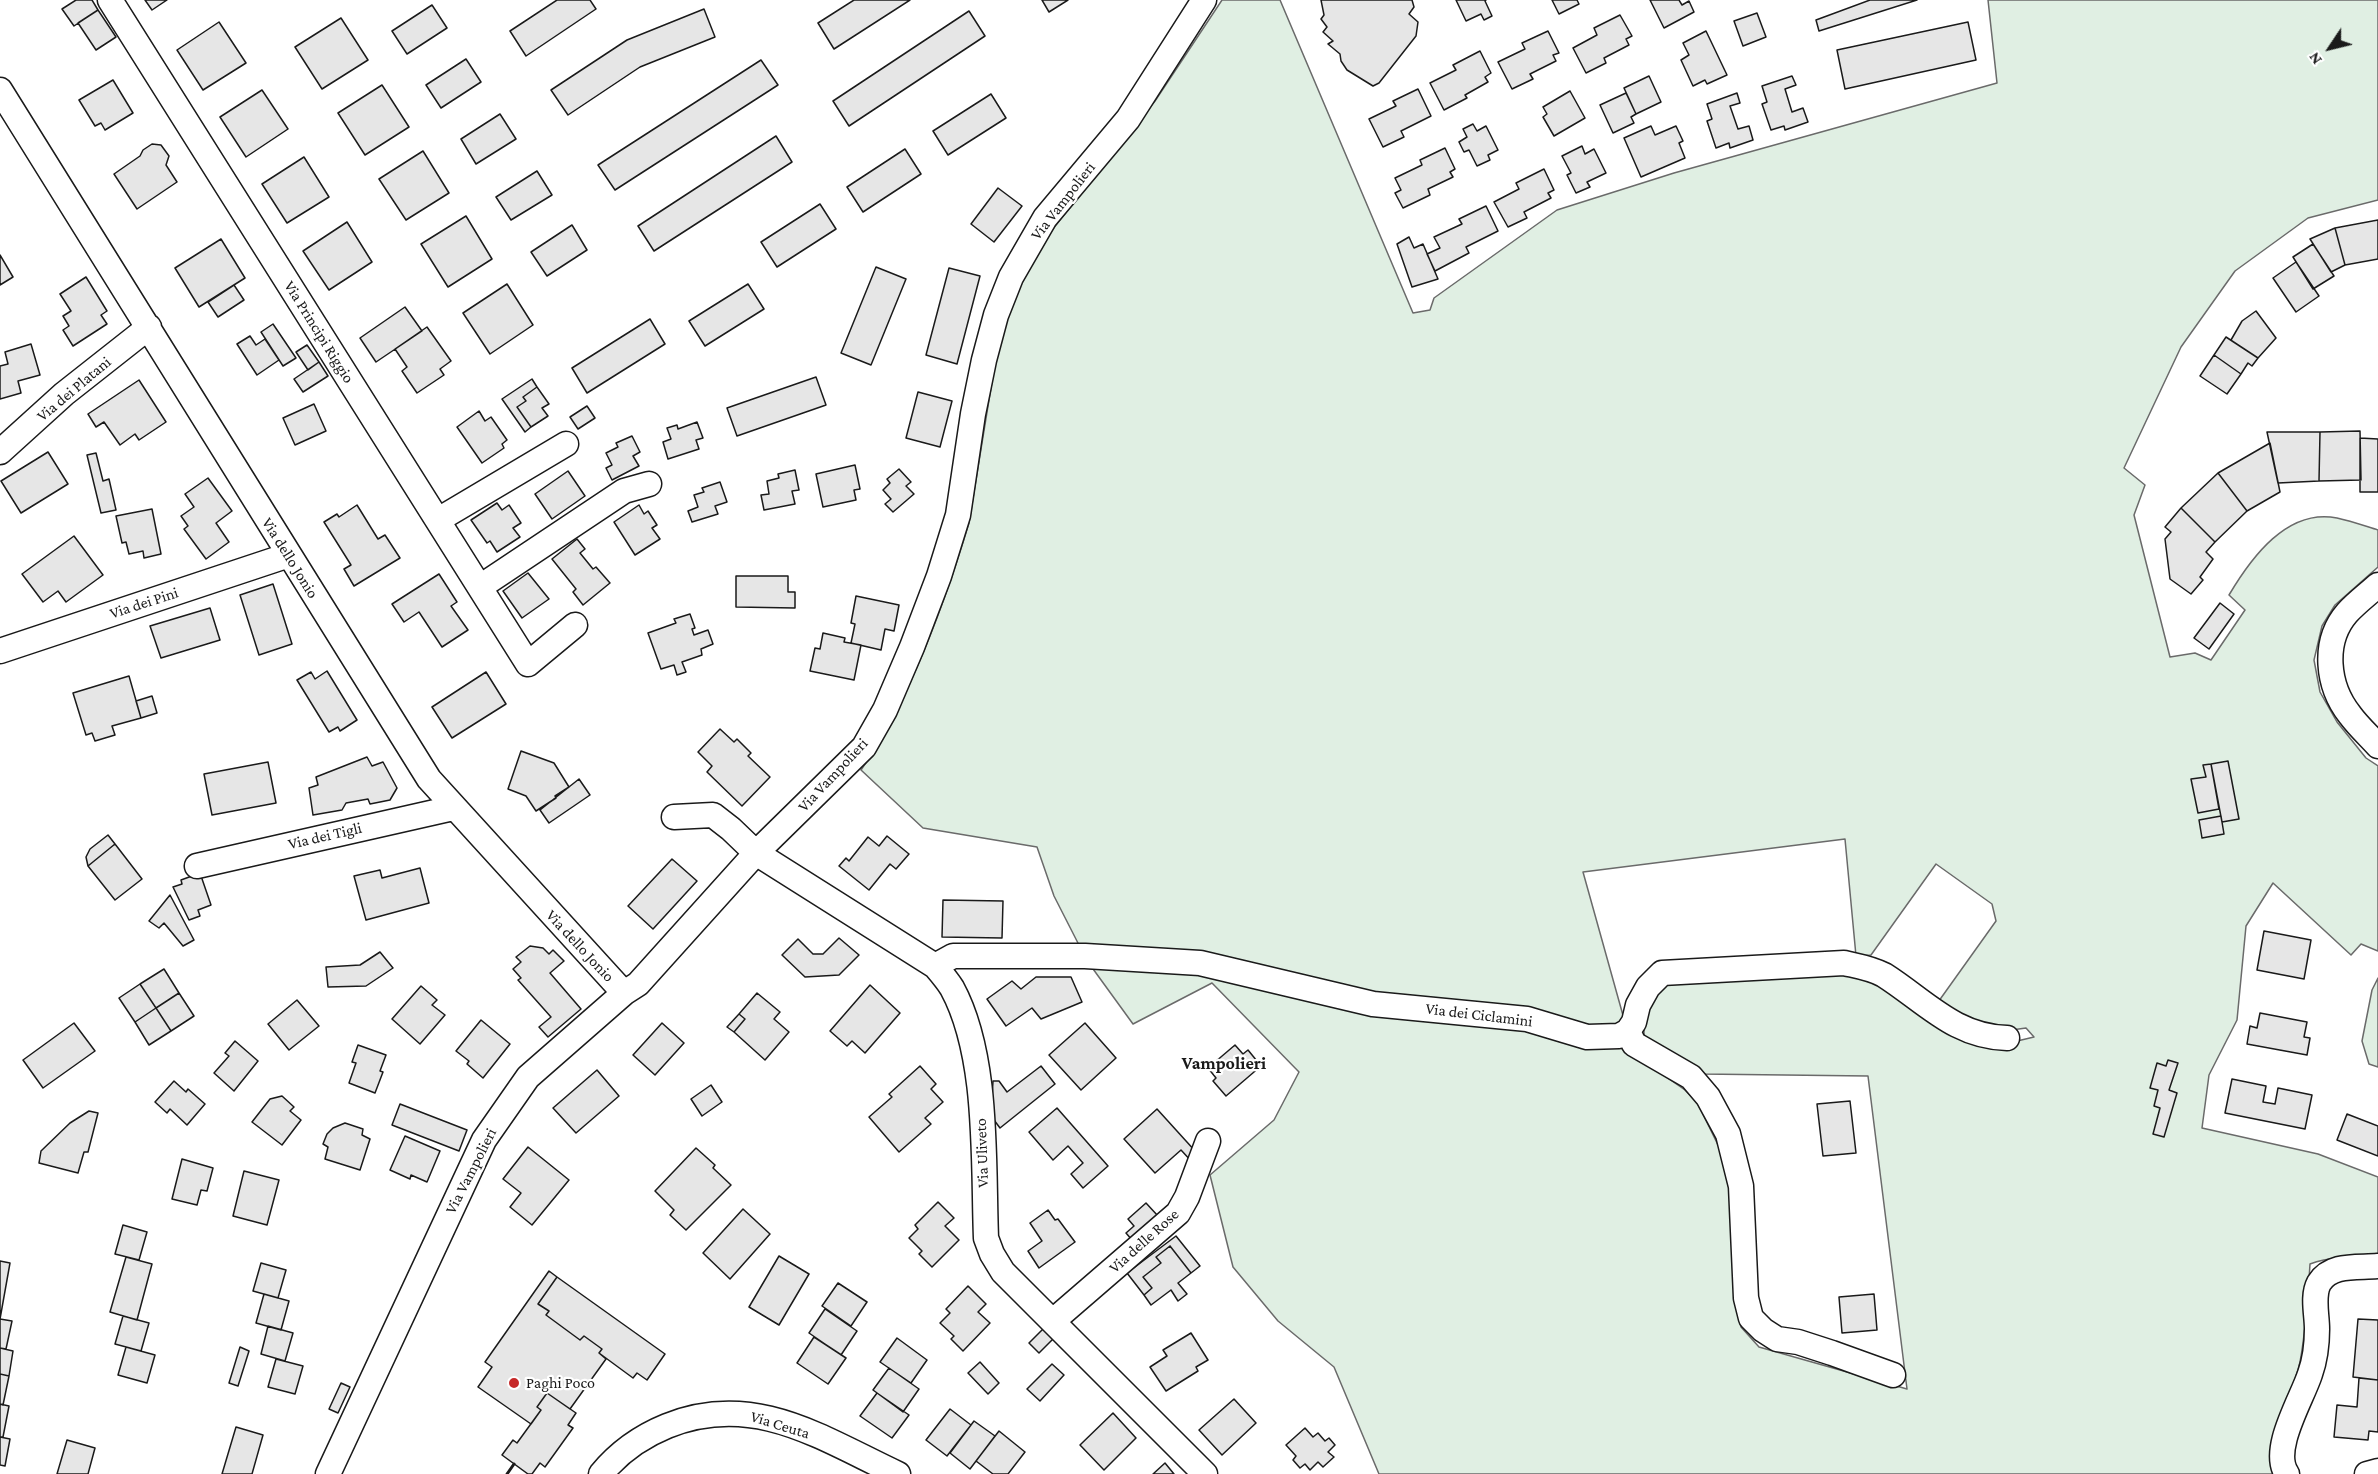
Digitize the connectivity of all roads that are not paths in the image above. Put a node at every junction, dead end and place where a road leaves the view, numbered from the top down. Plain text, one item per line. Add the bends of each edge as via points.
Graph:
1 (110, 0) edge
2 (1204, 0) edge
3 (0, 90) edge
4 (149, 327) junction
5 (566, 444) dead end
6 (0, 452) edge
7 (649, 484) dead end
8 (438, 520) junction
9 (289, 555) junction
10 (2378, 585) edge
11 (480, 587) junction
12 (575, 625) dead end
13 (0, 651) edge
14 (2378, 746) edge
15 (453, 808) junction
16 (674, 817) dead end
17 (756, 854) junction
18 (197, 866) dead end
19 (935, 966) junction
20 (624, 993) junction
21 (1628, 1031) junction
22 (2007, 1038) dead end
23 (1208, 1141) dead end
24 (2371, 1269) edge
25 (1053, 1321) junction
26 (1893, 1375) dead end
27 (2378, 1471) edge
28 (328, 1474) edge
29 (601, 1474) edge
30 (898, 1474) edge
31 (1205, 1474) edge
32 (2287, 1474) edge
33 (2367, 1474) edge

1 - 8 street, Via Principi Riggio
2 - 17 street, Via Vampolieri via 1128,119 1045,219 1011,277 984,360 958,515 939,576 885,710 864,747
3 - 4 street, Via dello Jonio
4 - 6 street, Via dei Platani via 64,394
4 - 9 street, Via dello Jonio
5 - 8 street
7 - 11 street via 624,491
8 - 11 street, Via Principi Riggio
9 - 13 street, Via dei Pini
9 - 15 street, Via dello Jonio via 429,779
10 - 14 street via 2346,613 2334,635 2329,657 2335,689 2344,706
11 - 12 street, Via Principi Riggio via 528,664
15 - 18 street, Via dei Tigli
15 - 20 street, Via dello Jonio
16 - 17 street, Via Uliveto via 713,815
17 - 19 street, Via Uliveto
17 - 20 street, Via Vampolieri via 638,984
19 - 21 street, Via dei Ciclamini via 953,956 1084,956 1200,963 1373,1004 1527,1019 1587,1037 1619,1036
19 - 25 street, Via Uliveto via 951,987 966,1020 977,1070 986,1238 1003,1272
20 - 28 street, Via Vampolieri via 528,1077 484,1140
21 - 22 street via 1643,996 1662,973 1844,963 1882,975 1968,1032 1987,1038
21 - 26 street via 1634,1044 1691,1077 1708,1097 1728,1134 1741,1186 1746,1298 1751,1318 1777,1339 1821,1349
23 - 25 street, Via delle Rose via 1178,1213
24 - 32 street via 2340,1268 2328,1273 2317,1290 2315,1355 2284,1441 2282,1456
25 - 31 street, Via Uliveto
27 - 33 street
29 - 30 street, Via Ceuta via 620,1452 648,1434 708,1413 735,1412 800,1428

